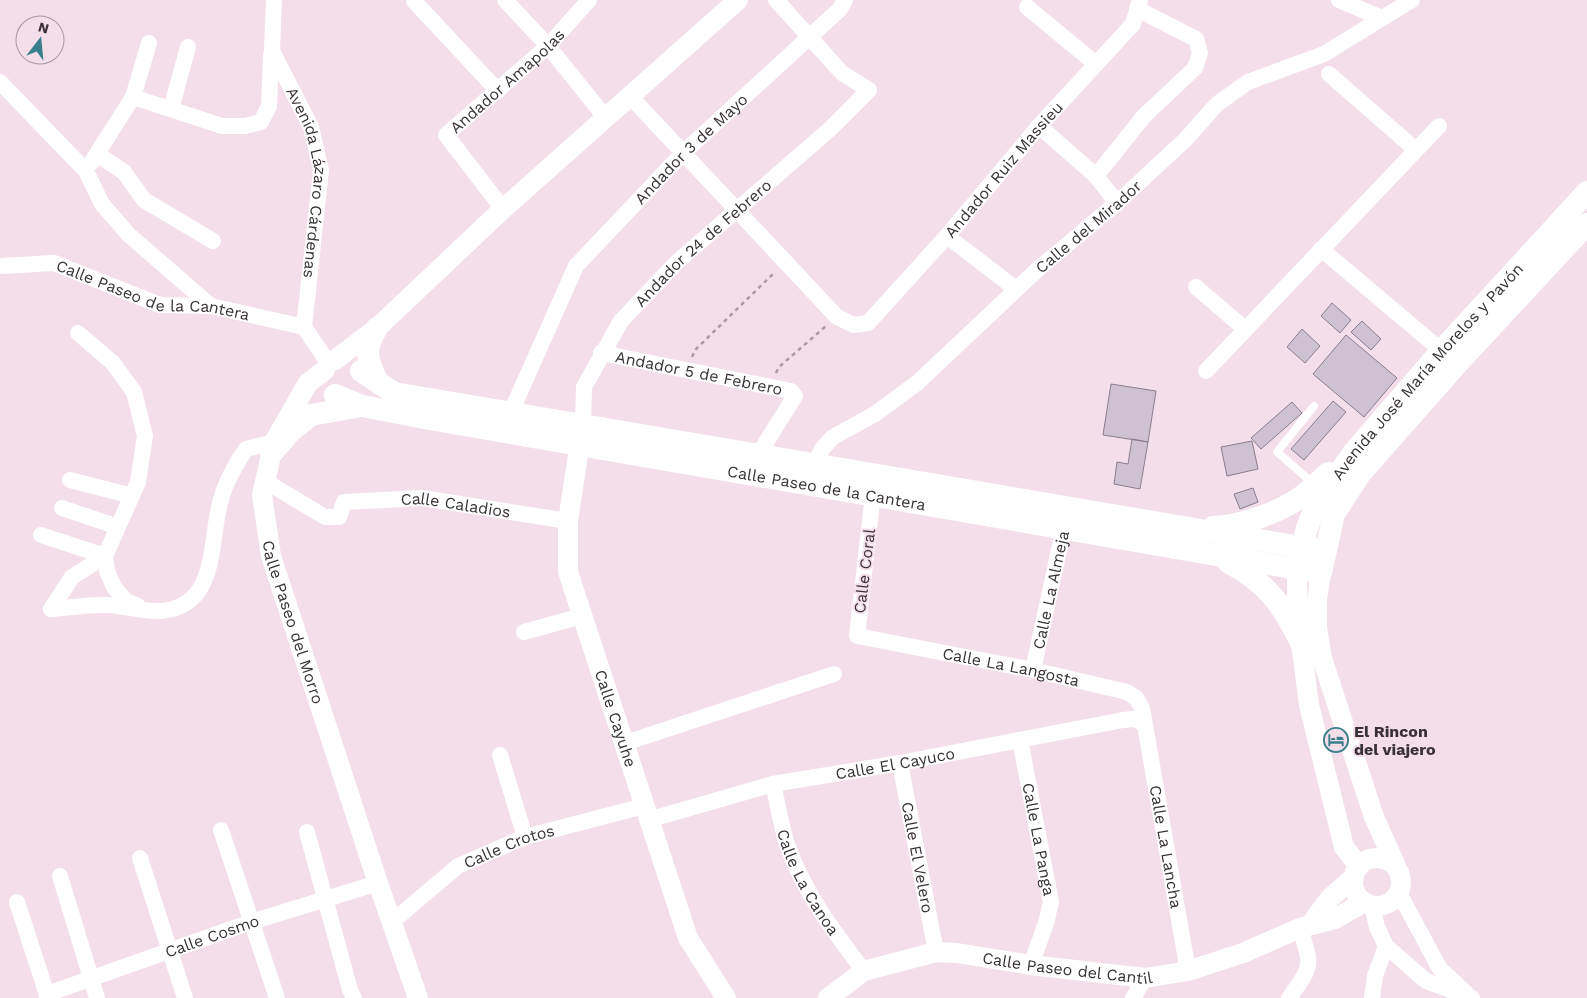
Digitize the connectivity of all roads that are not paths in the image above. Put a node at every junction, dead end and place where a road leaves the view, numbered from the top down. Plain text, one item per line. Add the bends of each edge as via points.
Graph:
1 (274, 0) edge
2 (415, 0) edge
3 (506, 0) edge
4 (589, 0) edge
5 (738, 0) edge
6 (776, 0) edge
7 (845, 0) edge
8 (1339, 0) edge
9 (1412, 0) edge
10 (1138, 5) edge
11 (1027, 7) dead end
12 (1382, 18) junction
13 (809, 36) junction
14 (149, 43) dead end
15 (548, 46) junction
16 (188, 47) dead end
17 (272, 51) junction
18 (1096, 64) junction
19 (1328, 74) dead end
20 (0, 82) edge
21 (498, 91) junction
22 (629, 95) junction
23 (133, 97) junction
24 (171, 109) junction
25 (605, 117) junction
26 (1039, 126) junction
27 (1439, 126) dead end
28 (1416, 150) junction
29 (683, 152) junction
30 (97, 154) junction
31 (86, 171) junction
32 (1096, 176) junction
33 (1587, 192) edge
34 (1117, 204) junction
35 (503, 209) junction
36 (737, 210) junction
37 (1587, 224) edge
38 (947, 236) junction
39 (213, 241) dead end
40 (1320, 249) junction
41 (0, 266) edge
42 (1196, 287) dead end
43 (1016, 289) junction
44 (211, 306) junction
45 (304, 327) junction
46 (376, 328) junction
47 (1245, 329) junction
48 (78, 333) dead end
49 (601, 352) junction
50 (1450, 357) junction
51 (330, 365) junction
52 (1206, 371) dead end
53 (369, 377) junction
54 (335, 395) junction
55 (362, 406) junction
56 (1314, 406) dead end
57 (511, 412) junction
58 (582, 424) junction
59 (275, 446) junction
60 (581, 446) junction
61 (758, 455) junction
62 (815, 464) junction
63 (70, 480) dead end
64 (265, 481) junction
65 (874, 486) junction
66 (1327, 491) junction
67 (132, 496) junction
68 (62, 508) dead end
69 (1066, 519) junction
70 (568, 521) junction
71 (118, 527) junction
72 (1179, 528) junction
73 (41, 535) dead end
74 (1301, 547) junction
75 (1324, 551) junction
76 (105, 556) junction
77 (1216, 556) junction
78 (1297, 569) junction
79 (1321, 573) junction
80 (143, 609) junction
81 (582, 616) junction
82 (524, 632) dead end
83 (857, 636) joint
84 (1303, 647) junction
85 (1033, 670) junction
86 (834, 674) dead end
87 (1143, 723) junction
88 (1020, 740) junction
89 (625, 742) junction
90 (500, 755) dead end
91 (900, 764) junction
92 (773, 784) junction
93 (646, 813) junction
94 (222, 830) dead end
95 (307, 832) dead end
96 (525, 837) junction
97 (140, 858) dead end
98 (1396, 866) junction
99 (1356, 872) junction
100 (60, 876) dead end
101 (378, 883) junction
102 (1399, 893) junction
103 (324, 900) junction
104 (17, 902) dead end
105 (1368, 904) junction
106 (393, 921) junction
107 (250, 922) junction
108 (1305, 927) junction
109 (1386, 946) junction
110 (169, 951) junction
111 (936, 952) junction
112 (1032, 966) junction
113 (864, 971) junction
114 (1188, 971) junction
115 (91, 979) junction
116 (1141, 991) edge
117 (48, 996) edge
118 (416, 997) edge
119 (97, 998) edge
120 (185, 998) edge
121 (277, 998) edge
122 (354, 998) edge
123 (726, 998) edge
124 (828, 998) edge
125 (1289, 998) edge
126 (1372, 998) edge
127 (1472, 998) edge

1 - 17 street, Avenida Lázaro Cárdenas
2 - 21 street
3 - 15 street
4 - 15 street, Andador Amapolas
5 - 22 street, Calle Paseo del Morro
6 - 13 street
7 - 13 street, Andador 3 de Mayo
8 - 12 street
9 - 12 street, Calle del Mirador
10 - 18 street, Andador Ruiz Massieu via 1133,24
10 - 32 street via 1196,39 1200,53 1195,68 1144,116
11 - 18 street
12 - 34 street, Calle del Mirador via 1324,54 1248,82 1217,104 1186,139
13 - 29 street, Andador 3 de Mayo
13 - 36 street, Andador 24 de Febrero via 842,73 869,90 830,129
14 - 23 street
15 - 21 street, Andador Amapolas
15 - 25 street
16 - 24 street
17 - 24 street via 270,106 260,122 222,126
17 - 45 street, Avenida Lázaro Cárdenas via 311,127 321,170
18 - 26 street, Andador Ruiz Massieu
19 - 28 street
20 - 31 street
21 - 35 street, Andador Amapolas via 446,135
22 - 25 street, Calle Paseo del Morro
22 - 29 street
23 - 24 street
23 - 30 street
25 - 35 street, Calle Paseo del Morro
26 - 32 street
26 - 38 street, Andador Ruiz Massieu
27 - 28 street
28 - 40 street
29 - 36 street
29 - 57 street, Andador 3 de Mayo via 576,266
30 - 31 street
30 - 39 street via 124,172 144,200
31 - 44 street via 102,204 129,235
32 - 34 street
33 - 50 main road, Avenida José María Morelos y Pavón
34 - 43 street, Calle del Mirador
35 - 46 street, Calle Paseo del Morro
36 - 38 street, Andador Ruiz Massieu via 837,317 854,325 868,323
36 - 49 street, Andador 24 de Febrero via 670,269 621,321
37 - 50 main road
38 - 43 street
40 - 47 street
40 - 50 street
41 - 44 street, Calle Paseo de la Cantera via 54,263 160,305
42 - 47 street
43 - 62 street, Calle del Mirador via 917,383 875,414 833,437
44 - 45 street, Calle Paseo de la Cantera
45 - 51 street
46 - 51 street, Calle Paseo del Morro
46 - 53 main road via 369,340
47 - 52 street
48 - 67 street via 113,363 134,392 145,436 138,482
49 - 58 street, Andador 24 de Febrero via 584,387
49 - 61 street, Andador 5 de Febrero via 791,391 795,396
50 - 66 main road, Avenida José María Morelos y Pavón via 1354,452
50 - 66 main road via 1360,474
51 - 53 street via 350,360
51 - 54 street via 324,382
51 - 59 street, Calle Paseo del Morro via 308,383
53 - 54 street via 354,393 341,397
53 - 57 main road, Calle Paseo de la Cantera via 394,393
54 - 55 main road, Calle Paseo de la Cantera
55 - 59 main road via 312,415
55 - 60 main road, Calle Paseo de la Cantera
56 - 66 lane via 1277,452
57 - 58 main road, Calle Paseo de la Cantera
58 - 60 street, Calle Cayuhe
58 - 61 main road, Calle Paseo de la Cantera
59 - 64 street, Calle Paseo del Morro
59 - 80 street via 246,449 231,472 221,498 207,574 193,597 178,607 160,611
60 - 65 main road, Calle Paseo de la Cantera
60 - 70 street, Calle Cayuhe
61 - 62 main road, Calle Paseo de la Cantera
62 - 65 main road, Calle Paseo de la Cantera
63 - 67 street
64 - 70 street, Calle Caladios via 325,517 339,517 344,502 422,498
64 - 101 street, Calle Paseo del Morro via 262,495 272,556
65 - 69 main road, Calle Paseo de la Cantera
65 - 83 street, Calle Coral
66 - 72 main road, Avenida José María Morelos y Pavón via 1226,526
66 - 74 main road, Avenida José María Morelos y Pavón via 1316,506
66 - 75 main road via 1334,514
67 - 71 street
68 - 71 street
69 - 72 main road, Calle Paseo de la Cantera
69 - 77 main road, Calle Paseo de la Cantera
69 - 85 street, Calle La Almeja
70 - 81 street, Calle Cayuhe via 568,572
71 - 76 street
72 - 74 main road, Calle Paseo de la Cantera
73 - 76 street
74 - 75 main road, Calle Paseo de la Cantera
74 - 78 main road, Avenida José María Morelos y Pavón
75 - 79 main road
76 - 80 street via 114,587 126,600
76 - 80 street via 72,577 51,610 106,605
77 - 78 main road, Calle Paseo de la Cantera
77 - 84 main road via 1246,572 1273,595
78 - 79 main road, Calle Paseo de la Cantera
78 - 84 street via 1297,611
79 - 98 street via 1317,626 1322,658 1374,817
81 - 82 street
81 - 89 street, Calle Cayuhe
83 - 85 street, Calle La Langosta
84 - 99 street via 1309,705 1344,846
85 - 87 street, Calle La Langosta via 1127,692 1142,708
86 - 89 street
87 - 88 street, Calle El Cayuco via 1134,719 1123,720
87 - 114 street, Calle La Lancha
88 - 91 street, Calle El Cayuco
88 - 112 street, Calle La Panga via 1051,902
89 - 93 street, Calle Cayuhe
90 - 96 street
91 - 92 street, Calle El Cayuco
91 - 111 street, Calle El Velero
92 - 93 street, Calle El Cayuco
92 - 113 street, Calle La Canoa via 787,846 803,884 822,917
93 - 96 street, Calle Crotos
93 - 123 street, Calle Cayuhe via 688,938
94 - 107 street
95 - 103 street
96 - 106 street, Calle Crotos via 458,866
97 - 110 street
98 - 99 street via 1377,858 1370,859
98 - 102 street via 1402,879
99 - 105 street via 1354,891
99 - 108 street, Calle Paseo del Cantil
100 - 115 street
101 - 103 street, Calle Cosmo
101 - 106 street
102 - 105 street via 1390,903
102 - 127 street via 1440,969
103 - 107 street, Calle Cosmo
103 - 122 street
104 - 117 street
105 - 108 street, Calle Paseo del Cantil via 1335,919
105 - 109 street
106 - 118 street
107 - 110 street, Calle Cosmo
107 - 121 street
108 - 114 street, Calle Paseo del Cantil via 1244,953
108 - 125 street via 1309,968
109 - 126 street via 1375,976
109 - 127 street via 1426,981
110 - 115 street, Calle Cosmo
110 - 120 street
111 - 112 street, Calle Paseo del Cantil
111 - 113 street, Calle Paseo del Cantil
112 - 116 street, Calle Paseo del Cantil
113 - 124 street, Calle Paseo del Cantil
114 - 116 street, Calle Paseo del Cantil
115 - 117 street, Calle Cosmo
115 - 119 street

